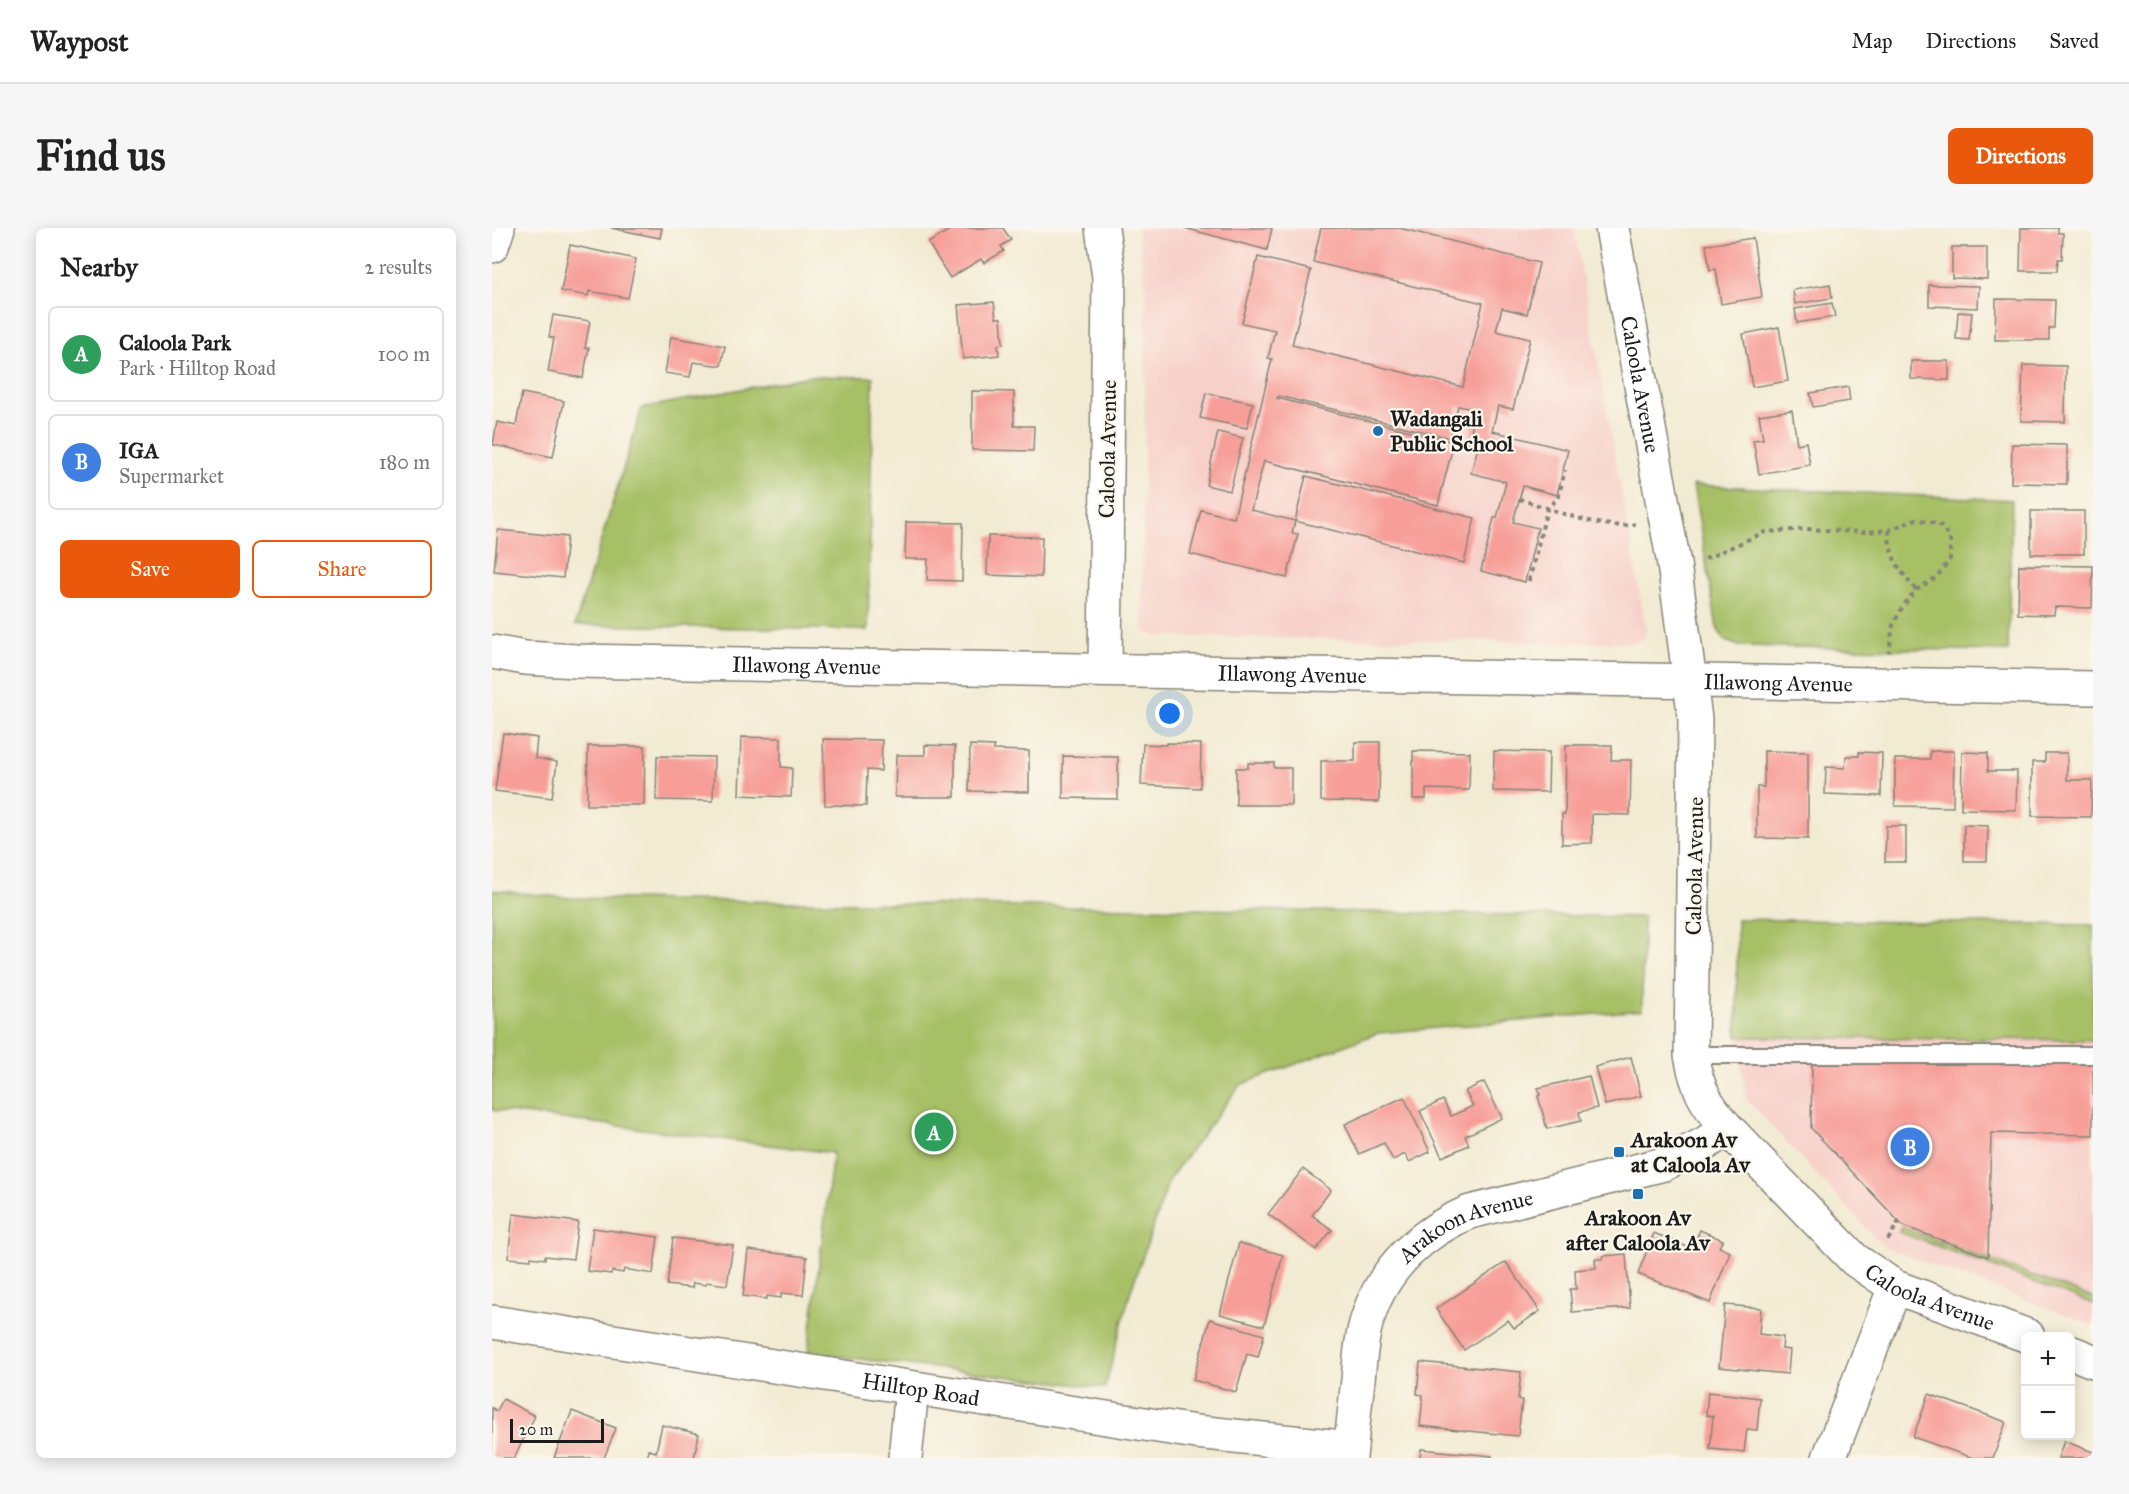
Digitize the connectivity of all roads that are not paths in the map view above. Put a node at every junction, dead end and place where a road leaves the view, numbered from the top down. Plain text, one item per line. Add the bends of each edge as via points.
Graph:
1 (498, 228) edge
2 (1102, 228) edge
3 (1612, 228) edge
4 (492, 246) edge
5 (492, 652) edge
6 (1105, 670) junction
7 (1690, 680) junction
8 (2093, 688) edge
9 (1691, 1055) junction
10 (2093, 1055) edge
11 (1727, 1128) junction
12 (1895, 1287) junction
13 (492, 1322) edge
14 (2021, 1333) edge
15 (2075, 1354) edge
16 (2093, 1361) edge
17 (912, 1389) junction
18 (1350, 1453) edge
19 (904, 1458) edge
20 (1829, 1458) edge

1 - 4 street
2 - 6 street, Caloola Avenue via 1109,277
3 - 7 street, Caloola Avenue via 1674,564
5 - 6 street, Illawong Avenue via 576,662
6 - 7 street, Illawong Avenue
7 - 8 street, Illawong Avenue
7 - 9 street, Caloola Avenue via 1696,732
9 - 10 lane
9 - 11 street, Caloola Avenue via 1699,1090
11 - 12 street, Caloola Avenue via 1856,1260
11 - 18 street, Arakoon Avenue via 1664,1164 1491,1206 1445,1223 1425,1236 1389,1275 1369,1312
12 - 14 street, Caloola Avenue
12 - 20 street
13 - 17 street, Hilltop Road
15 - 16 street
17 - 18 street, Hilltop Road
17 - 19 street

